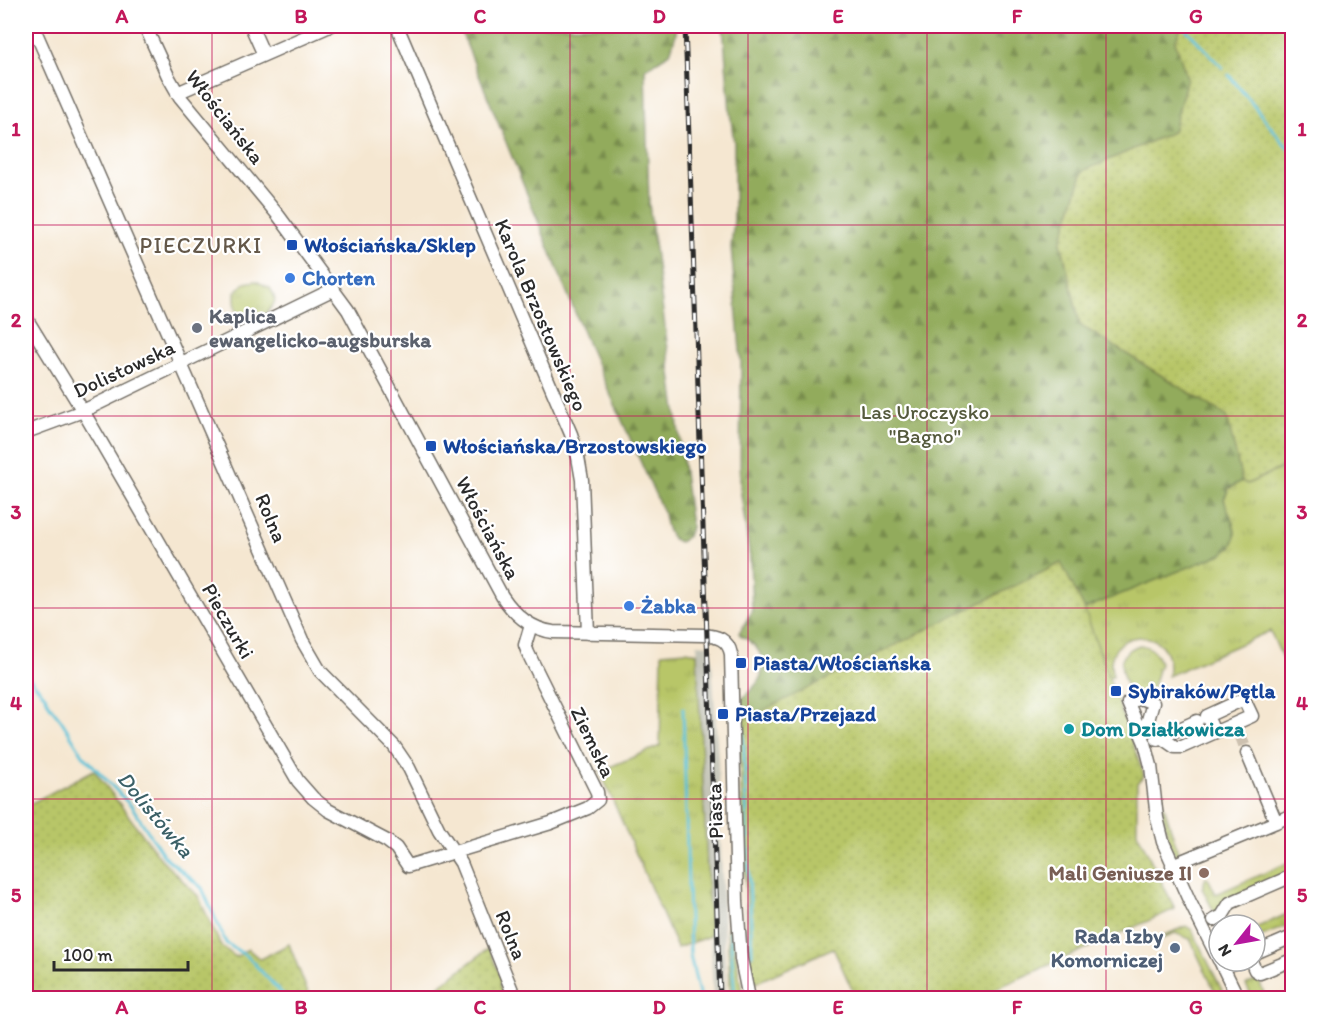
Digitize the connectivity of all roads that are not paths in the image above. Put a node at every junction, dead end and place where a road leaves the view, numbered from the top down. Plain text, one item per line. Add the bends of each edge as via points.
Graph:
1 (33, 26) edge
2 (145, 26) edge
3 (251, 26) edge
4 (330, 26) edge
5 (397, 26) edge
6 (264, 55) junction
7 (177, 93) junction
8 (334, 289) junction
9 (26, 318) edge
10 (182, 363) junction
11 (83, 411) junction
12 (26, 432) edge
13 (531, 625) junction
14 (588, 633) junction
15 (1198, 724) dead end
16 (1214, 732) junction
17 (1162, 738) junction
18 (1247, 753) tunnel mouth
19 (1293, 815) edge
20 (1276, 822) junction
21 (1214, 839) dead end
22 (453, 851) junction
23 (1192, 862) junction
24 (1172, 865) junction
25 (1293, 876) edge
26 (1224, 913) edge
27 (1207, 935) edge
28 (1293, 937) edge
29 (1267, 948) edge
30 (1293, 960) edge
31 (1267, 970) edge
32 (1226, 973) edge
33 (515, 999) edge
34 (749, 999) edge
35 (1238, 999) edge

1 - 10 street, Rolna
2 - 7 street, Włościańska
3 - 6 street
4 - 6 street
5 - 14 street, Karola Brzostowskiego via 571,434 582,480
6 - 7 street
7 - 8 street, Włościańska
8 - 10 street, Dolistowska
8 - 13 street, Włościańska via 502,596
9 - 11 street, Pieczurki
10 - 11 street, Dolistowska
10 - 22 street, Rolna via 311,656 332,685 403,758
11 - 12 street, Dolistowska
11 - 22 street, Pieczurki via 307,792 328,810 387,841 408,866
13 - 14 street via 545,631
13 - 22 street, Ziemska via 525,645 528,653 598,800 550,823
14 - 34 street, Piasta via 707,636 729,646 737,902 741,959
15 - 17 street via 1178,738
16 - 16 street via 1238,729 1252,716 1244,699 1207,716
16 - 17 street via 1182,747
17 - 24 street via 1144,740 1159,829
18 - 20 street
19 - 20 street
20 - 23 street
21 - 23 street via 1192,849 1188,854
22 - 33 street, Rolna
23 - 24 street
24 - 27 street
25 - 26 street via 1230,903
28 - 29 street
30 - 31 street
32 - 35 street

